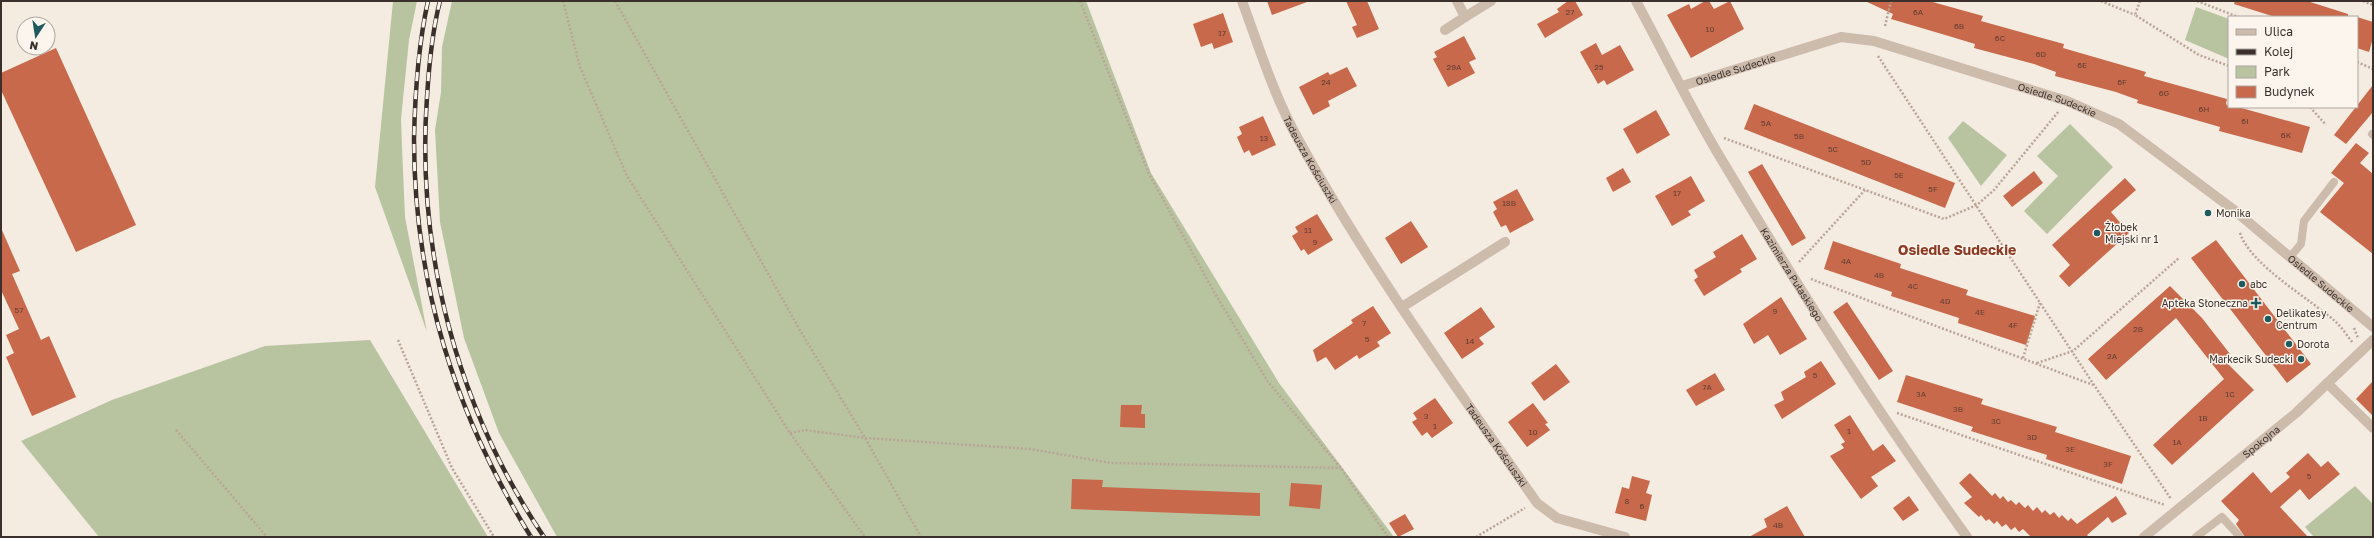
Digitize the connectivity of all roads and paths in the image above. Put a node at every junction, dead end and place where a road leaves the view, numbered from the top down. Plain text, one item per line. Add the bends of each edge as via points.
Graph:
1 (563, 1) edge
2 (615, 1) edge
3 (1080, 1) edge
4 (1242, 1) edge
5 (1457, 1) edge
6 (1491, 1) edge
7 (1636, 1) edge
8 (1891, 1) edge
9 (2101, 1) edge
10 (2140, 1) edge
11 (2197, 1) edge
12 (2363, 1) edge
13 (2373, 5) edge
14 (2135, 15) junction
15 (2235, 16) edge
16 (1465, 17) junction
17 (1885, 26) dead end
18 (1445, 30) dead end
19 (1874, 42) junction
20 (2358, 62) edge
21 (2228, 66) edge
22 (2373, 69) edge
23 (1682, 86) junction
24 (2067, 101) junction
25 (2311, 108) edge
26 (2326, 126) dead end
27 (1706, 132) junction
28 (2334, 182) dead end
29 (1864, 190) junction
30 (1976, 205) junction
31 (2239, 228) dead end
32 (1505, 242) dead end
33 (2290, 257) junction
34 (2179, 258) dead end
35 (1790, 272) junction
36 (2040, 303) junction
37 (1402, 307) junction
38 (2373, 327) edge
39 (398, 340) dead end
40 (2373, 340) edge
41 (2073, 351) junction
42 (2360, 352) junction
43 (2023, 358) junction
44 (2037, 363) junction
45 (2327, 383) junction
46 (2094, 385) junction
47 (1878, 406) junction
48 (2373, 428) edge
49 (176, 430) dead end
50 (790, 434) junction
51 (865, 438) junction
52 (1341, 468) junction
53 (1537, 503) junction
54 (2178, 509) junction
55 (267, 537) edge
56 (494, 537) edge
57 (865, 537) edge
58 (921, 537) edge
59 (1388, 537) edge
60 (1476, 537) edge
61 (1625, 537) edge
62 (1967, 537) edge
63 (2144, 537) edge
64 (2196, 537) edge
65 (2240, 537) edge

1 - 50 path via 580,67 627,176
2 - 51 path via 800,332
3 - 52 path via 1149,174 1213,290 1268,382
4 - 37 street, Tadeusza Kościuszki via 1297,138
5 - 16 street
6 - 16 street
7 - 23 street, Kazimierza Pułaskiego
8 - 17 path
9 - 14 path
10 - 14 path
11 - 15 path
12 - 13 path
14 - 21 path via 2199,55
16 - 18 street
19 - 23 street, Osiedle Sudeckie via 1841,37
19 - 24 street, Osiedle Sudeckie
19 - 30 path via 1874,49
20 - 22 path
23 - 27 street, Kazimierza Pułaskiego
24 - 30 path via 1994,190
24 - 33 street, Osiedle Sudeckie via 2119,124 2207,189
25 - 26 path
27 - 29 path
27 - 35 street, Kazimierza Pułaskiego
28 - 33 lane via 2304,221 2301,244
29 - 30 path via 1944,219
29 - 35 path
30 - 36 path
31 - 42 path via 2243,239 2260,261 2338,324
32 - 37 street
33 - 38 street, Osiedle Sudeckie
34 - 41 path
35 - 43 path
35 - 47 street, Kazimierza Pułaskiego
36 - 41 path
36 - 43 path
37 - 53 street, Tadeusza Kościuszki
39 - 56 path via 452,468
40 - 42 street, Spokojna
41 - 44 path
41 - 46 path
42 - 45 street, Spokojna
43 - 44 path
44 - 46 path
45 - 48 street
45 - 54 street, Spokojna via 2296,413
46 - 54 path
47 - 54 path
47 - 62 street, Kazimierza Pułaskiego
49 - 55 path
50 - 51 path via 805,430
50 - 57 path
51 - 52 path via 1030,450 1111,463
51 - 58 path
52 - 59 path
53 - 60 path via 1522,509
53 - 61 street, Tadeusza Kościuszki via 1557,518
54 - 63 street, Spokojna
64 - 65 lane via 2222,517

